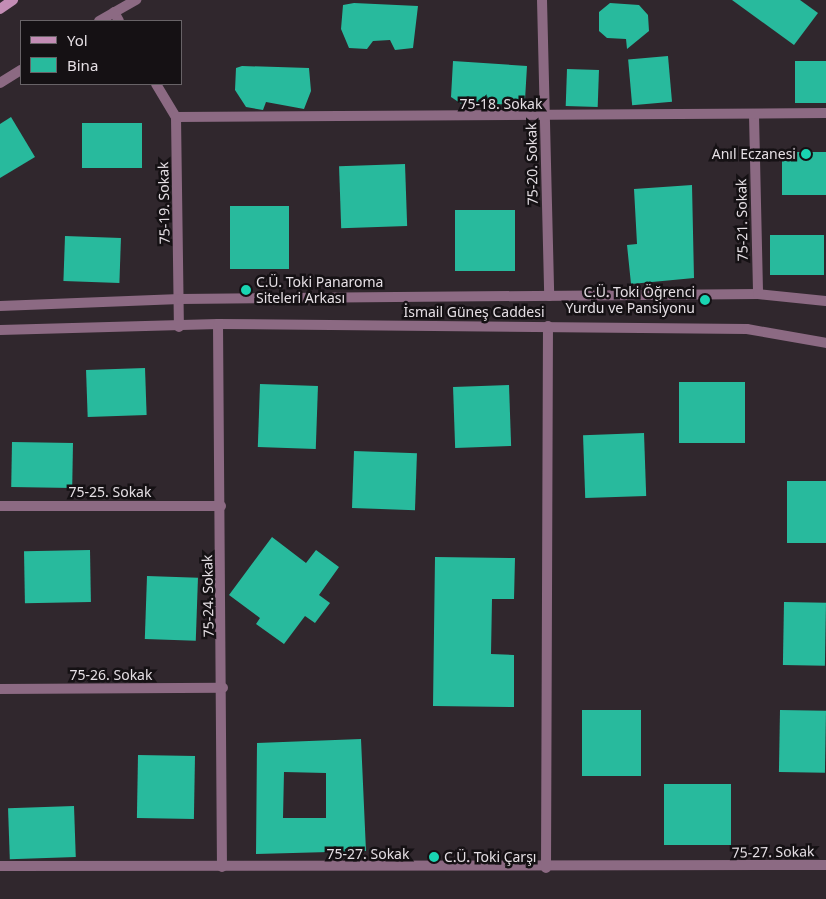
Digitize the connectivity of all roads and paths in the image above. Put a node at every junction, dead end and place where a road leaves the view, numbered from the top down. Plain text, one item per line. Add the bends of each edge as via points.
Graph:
1 (13, 0) edge
2 (136, 0) edge
3 (542, 0) edge
4 (0, 9) edge
5 (114, 12) junction
6 (101, 20) edge
7 (119, 20) edge
8 (20, 71) edge
9 (0, 83) edge
10 (157, 85) edge
11 (826, 113) edge
12 (754, 115) junction
13 (176, 117) junction
14 (545, 118) junction
15 (758, 294) junction
16 (549, 296) junction
17 (180, 299) junction
18 (826, 301) edge
19 (0, 306) edge
20 (218, 324) junction
21 (548, 326) junction
22 (179, 327) junction
23 (0, 330) edge
24 (826, 344) edge
25 (0, 506) edge
26 (221, 506) junction
27 (223, 688) junction
28 (0, 689) edge
29 (826, 865) edge
30 (0, 866) edge
31 (222, 867) junction
32 (546, 868) junction

1 - 4 main road
2 - 5 street
3 - 14 street, 75-20. Sokak
5 - 6 street
5 - 7 street
8 - 9 street
10 - 13 street, 75-19. Sokak
11 - 12 street, 75-18. Sokak
12 - 14 street, 75-18. Sokak
12 - 15 street, 75-21. Sokak
13 - 14 street, 75-18. Sokak
13 - 17 street, 75-19. Sokak
14 - 16 street, 75-20. Sokak
15 - 16 street, İsmail Güneş Caddesi
15 - 18 street, İsmail Güneş Caddesi
16 - 17 street, İsmail Güneş Caddesi
17 - 19 street, İsmail Güneş Caddesi
17 - 22 street, 75-19. Sokak
20 - 21 street, İsmail Güneş Caddesi
20 - 22 street, İsmail Güneş Caddesi
20 - 26 street, 75-24. Sokak
21 - 24 street, İsmail Güneş Caddesi via 746,329
21 - 32 street
22 - 23 street, İsmail Güneş Caddesi
25 - 26 street, 75-25. Sokak
26 - 27 street, 75-24. Sokak
27 - 28 street, 75-26. Sokak
27 - 31 street, 75-24. Sokak
29 - 32 street, 75-27. Sokak
30 - 31 street, 75-27. Sokak
31 - 32 street, 75-27. Sokak

